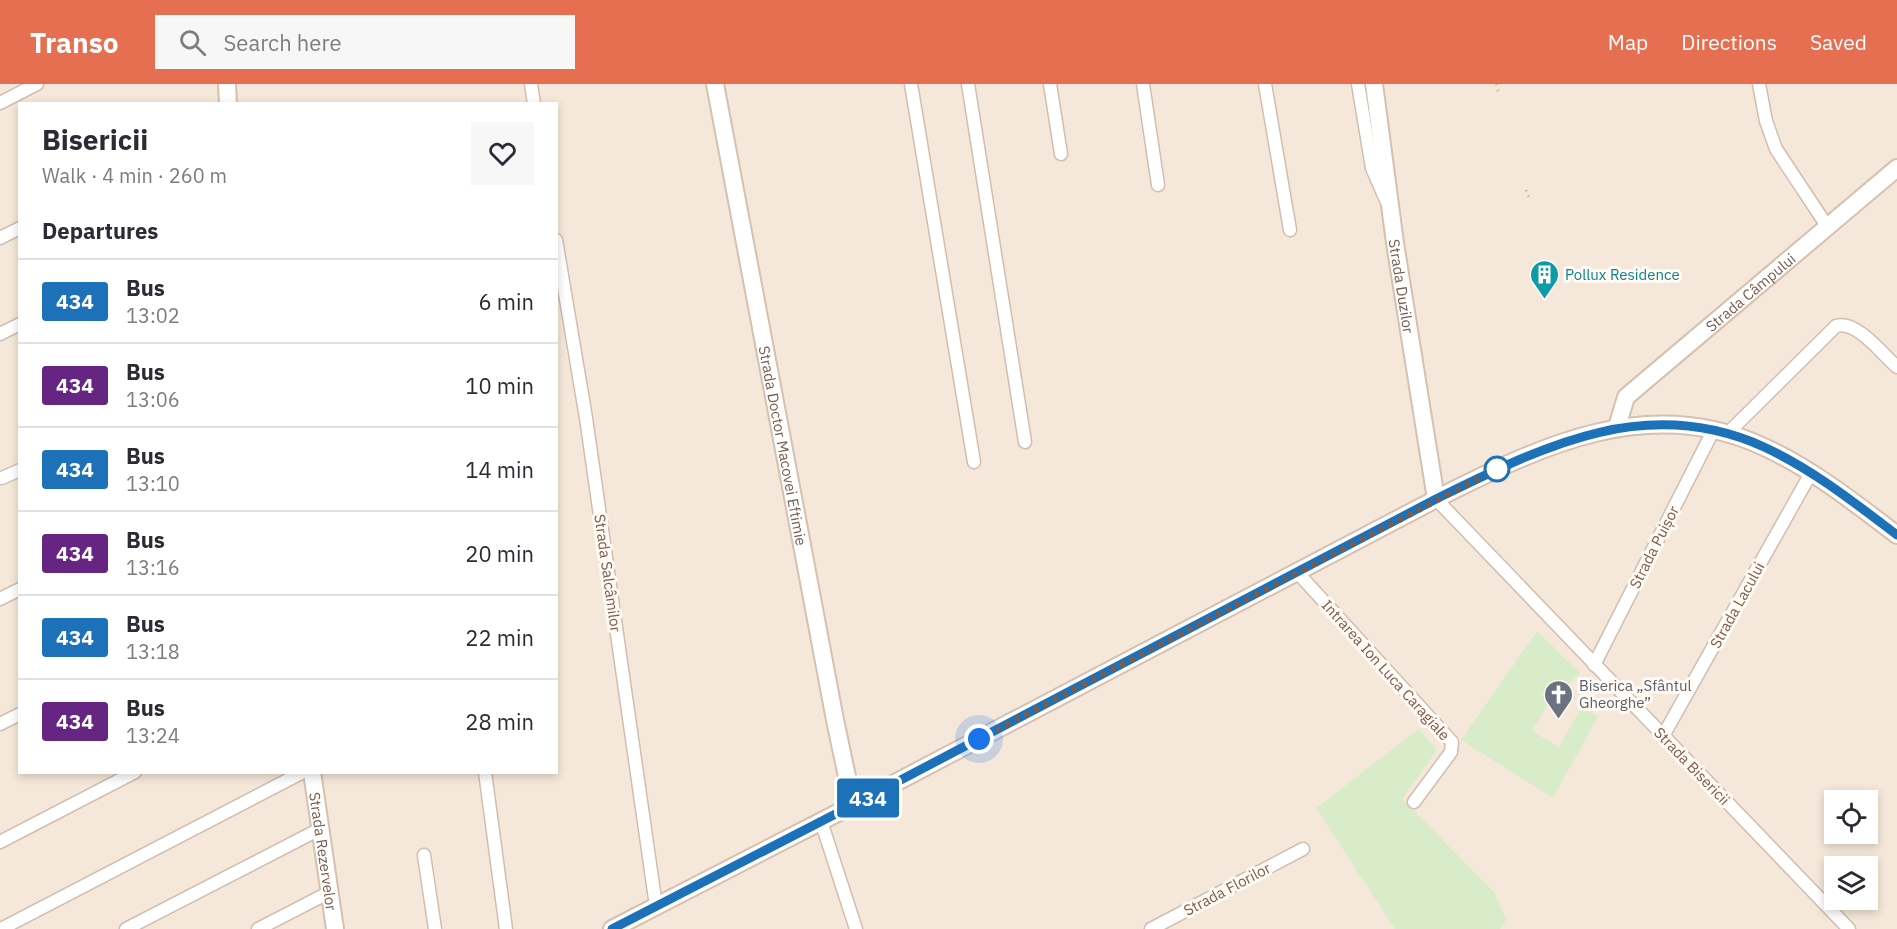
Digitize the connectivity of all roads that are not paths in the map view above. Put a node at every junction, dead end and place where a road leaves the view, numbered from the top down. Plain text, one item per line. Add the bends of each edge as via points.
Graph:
1 (36, 84) edge
2 (227, 84) edge
3 (531, 84) edge
4 (715, 84) edge
5 (911, 84) edge
6 (968, 84) edge
7 (1050, 84) edge
8 (1143, 84) edge
9 (1265, 84) edge
10 (1358, 84) edge
11 (1374, 84) edge
12 (1759, 84) edge
13 (0, 102) edge
14 (228, 102) edge
15 (534, 102) edge
16 (1061, 154) dead end
17 (1897, 168) edge
18 (1158, 185) dead end
19 (1391, 213) junction
20 (1827, 226) junction
21 (18, 229) edge
22 (1290, 230) dead end
23 (0, 238) edge
24 (558, 252) edge
25 (18, 325) edge
26 (0, 334) edge
27 (1897, 368) edge
28 (1617, 428) junction
29 (1721, 431) junction
30 (1025, 442) dead end
31 (974, 462) dead end
32 (18, 471) edge
33 (1811, 473) junction
34 (2, 478) dead end
35 (1435, 493) junction
36 (1897, 535) edge
37 (1298, 572) junction
38 (18, 590) edge
39 (0, 598) edge
40 (1594, 665) junction
41 (18, 715) edge
42 (0, 724) edge
43 (1663, 736) junction
44 (131, 774) edge
45 (299, 774) edge
46 (312, 774) edge
47 (485, 774) edge
48 (1414, 802) dead end
49 (853, 805) junction
50 (821, 821) junction
51 (320, 829) junction
52 (0, 843) edge
53 (1303, 849) dead end
54 (424, 855) dead end
55 (330, 892) junction
56 (656, 906) junction
57 (2, 929) edge
58 (126, 929) edge
59 (258, 929) edge
60 (335, 929) edge
61 (435, 929) edge
62 (506, 929) edge
63 (612, 929) edge
64 (856, 929) edge
65 (1151, 929) edge
66 (1849, 929) edge

1 - 13 street
2 - 14 street
3 - 15 street
4 - 49 street, Strada Doctor Macovei Eftimie
5 - 31 street
6 - 30 street
7 - 16 street
8 - 18 street
9 - 22 street
10 - 19 street via 1372,168
11 - 19 street, Strada Duzilor
12 - 20 street via 1776,149
17 - 20 street, Strada Câmpului
19 - 35 street, Strada Duzilor
20 - 28 street, Strada Câmpului via 1626,397
21 - 23 street
24 - 56 street, Strada Salcâmilor via 586,418
25 - 26 street
27 - 29 street, Strada Puișor via 1858,331 1841,324
28 - 29 street via 1661,424
28 - 35 street via 1533,453
29 - 33 street via 1763,446
29 - 40 street, Strada Puișor
32 - 34 street
33 - 36 street
33 - 43 street, Strada Lacului
35 - 37 street
35 - 40 street, Strada Bisericii
37 - 48 street, Intrarea Ion Luca Caragiale via 1452,742 1451,752
37 - 49 street
38 - 39 street
40 - 43 street, Strada Bisericii
41 - 42 street
43 - 66 street, Strada Bisericii
44 - 52 street
45 - 57 street
46 - 51 street, Strada Rezervelor
47 - 62 street
49 - 50 street
50 - 56 street
50 - 64 street
51 - 55 street, Strada Rezervelor
51 - 58 street
53 - 65 street, Strada Florilor
54 - 61 street
55 - 59 street
55 - 60 street, Strada Rezervelor
56 - 63 street

